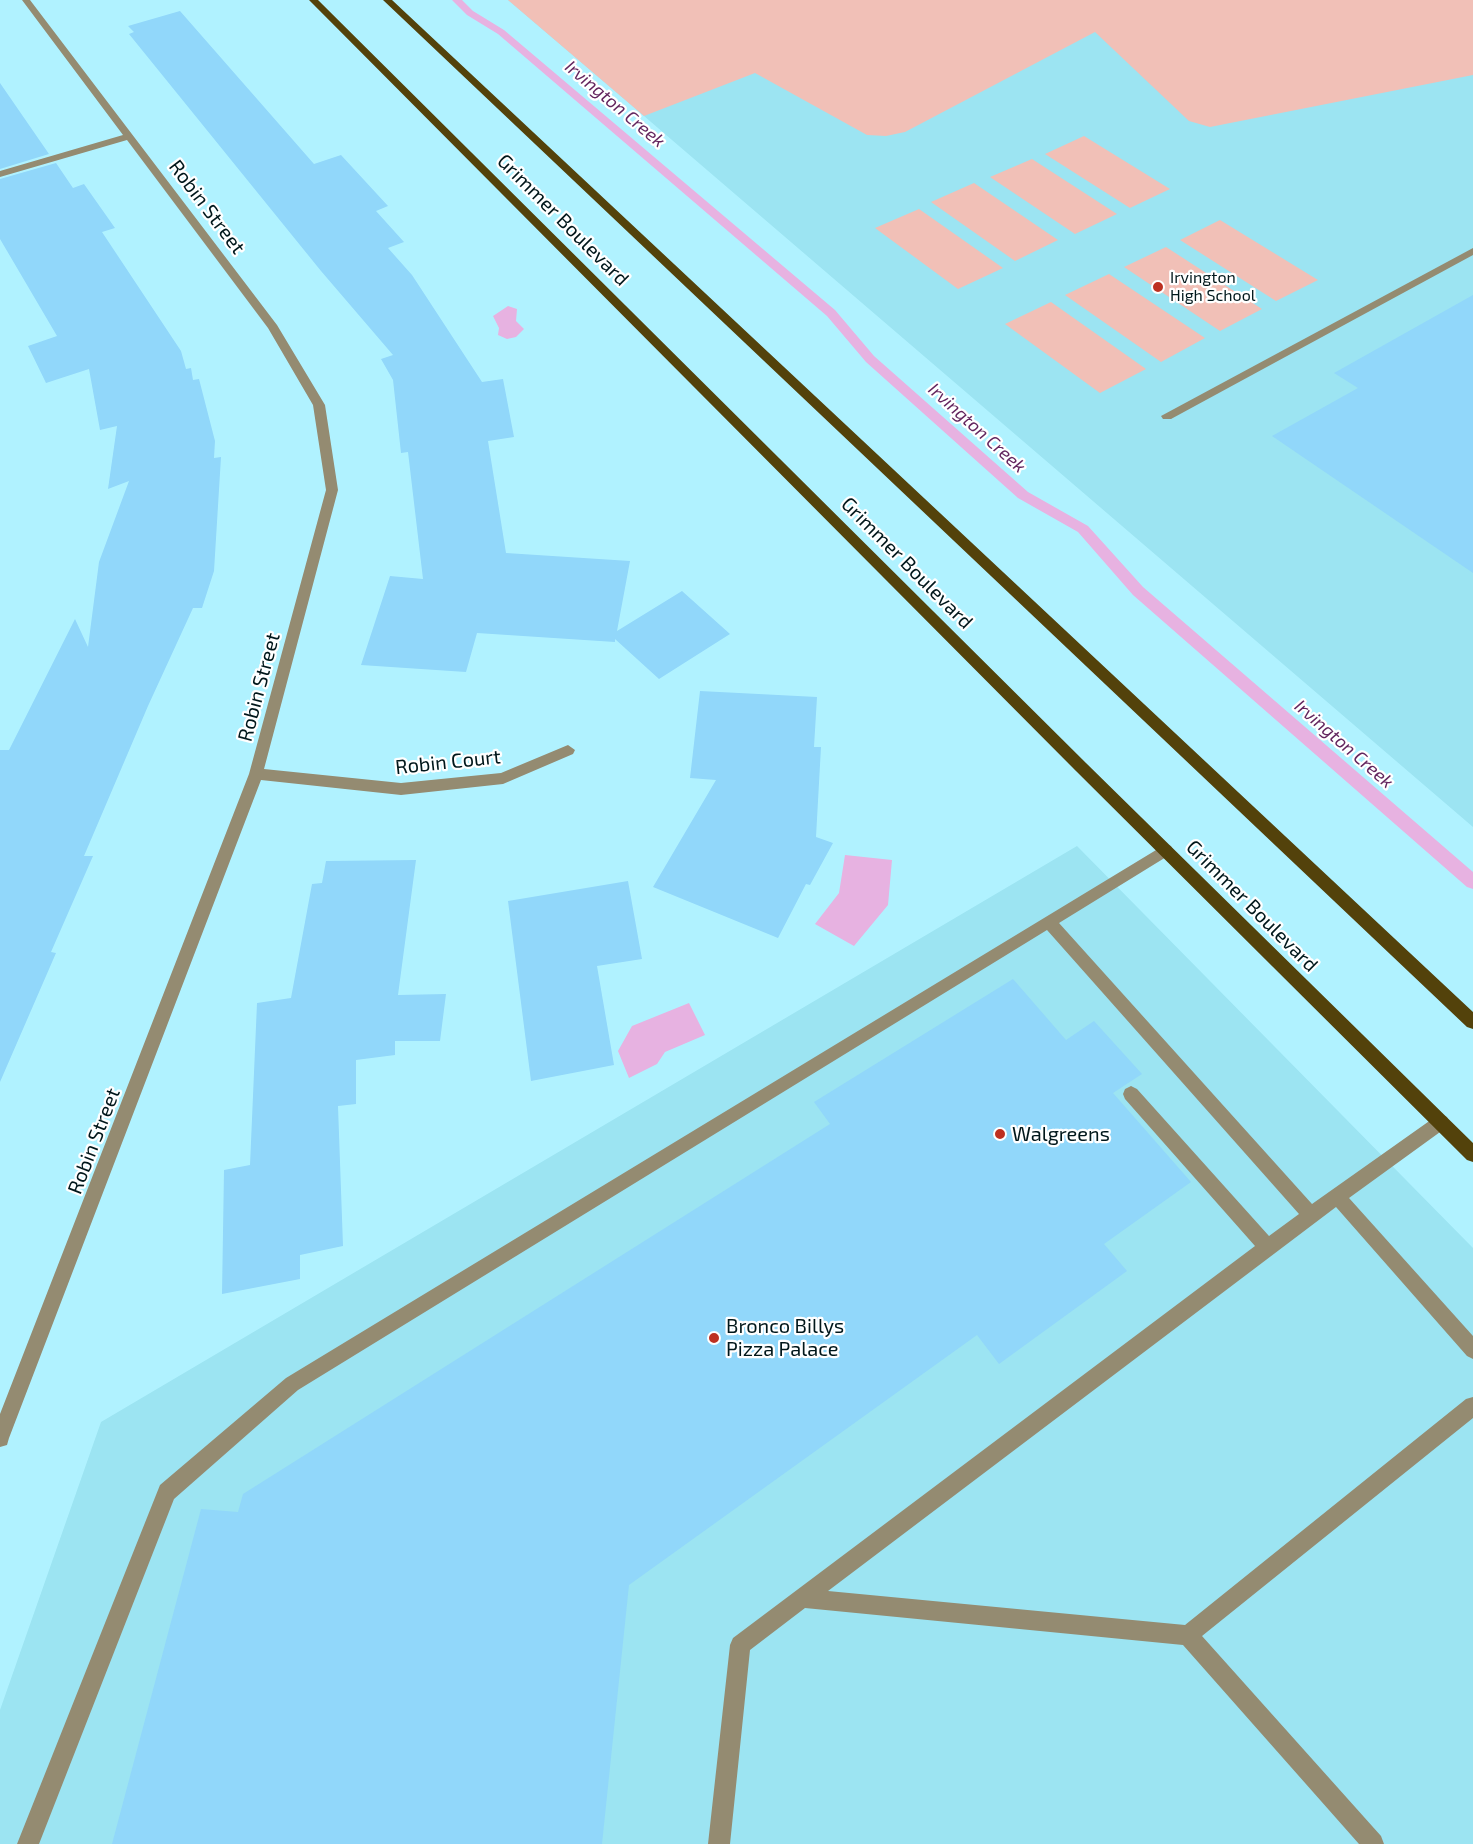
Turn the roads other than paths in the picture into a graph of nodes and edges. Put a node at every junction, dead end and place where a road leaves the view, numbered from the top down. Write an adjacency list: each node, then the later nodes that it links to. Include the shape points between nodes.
1 (26, 0): 4 (street, Robin Street)
2 (313, 0): 10 (main road, Grimmer Boulevard)
3 (387, 0): 12 (main road, Grimmer Boulevard)
4 (129, 136): 5 (street); 9 (street, Robin Street, via 273,327 319,405 332,490)
5 (0, 174)
6 (1473, 251): 7 (street)
7 (1167, 416)
8 (568, 750): 9 (street, Robin Court, via 503,778 401,789)
9 (256, 774): 21 (street, Robin Street)
10 (1166, 850): 11 (street); 14 (main road, Grimmer Boulevard)
11 (1049, 922): 17 (street); 24 (street, via 292,1384 167,1492)
12 (1473, 1022)
13 (1131, 1095): 18 (street)
14 (1441, 1122): 15 (main road, Grimmer Boulevard); 16 (street)
15 (1473, 1154)
16 (1336, 1196): 17 (street); 19 (street)
17 (1311, 1215): 18 (street)
18 (1268, 1248): 22 (street)
19 (1473, 1350)
20 (1473, 1406): 23 (street)
21 (0, 1438)
22 (801, 1598): 23 (street); 25 (street, via 740,1645)
23 (1188, 1635): 26 (street)
24 (28, 1844)
25 (719, 1844)
26 (1373, 1844)

